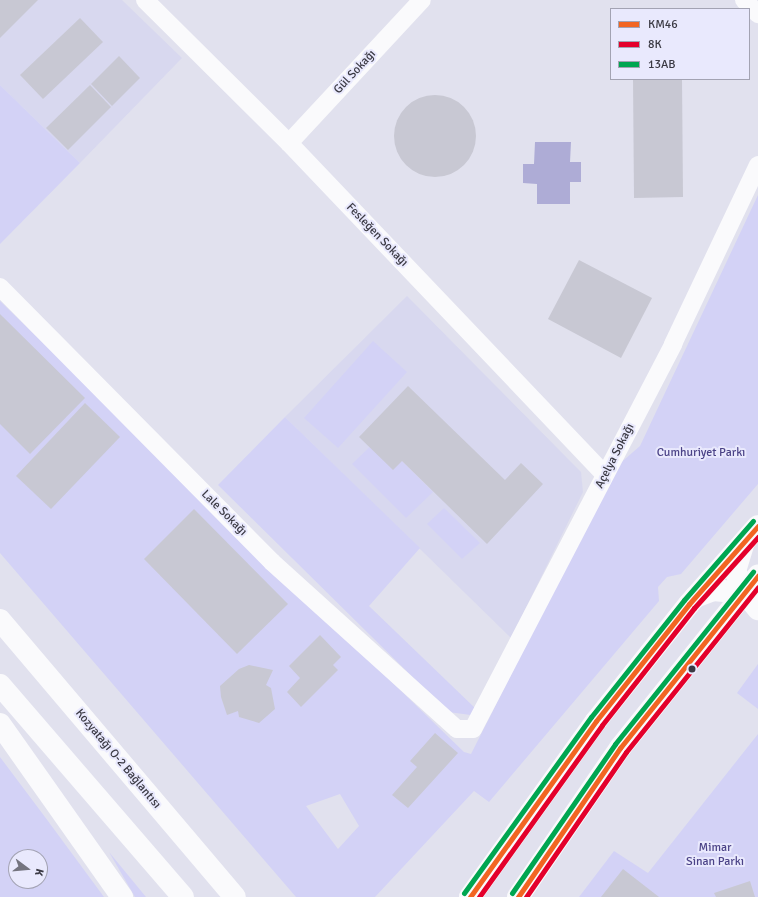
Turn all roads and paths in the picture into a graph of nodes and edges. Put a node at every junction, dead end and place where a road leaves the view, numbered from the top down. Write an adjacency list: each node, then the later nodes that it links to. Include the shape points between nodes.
1 (145, 0): 5 (street, Fesleğen Sokağı)
2 (422, 0): 5 (street, Gül Sokağı)
3 (744, 0): 4 (street)
4 (758, 14)
5 (289, 143): 8 (street, Fesleğen Sokağı)
6 (758, 165): 8 (street, Açelya Sokağı, via 673,344)
7 (0, 287): 19 (street, Lale Sokağı, via 272,562)
8 (605, 475): 19 (street, Açelya Sokağı, via 473,729)
9 (758, 526): 10 (main road)
10 (744, 542): 12 (main road); 13 (main road, via 735,571)
11 (758, 576): 13 (main road)
12 (695, 597): 13 (main road, via 713,590); 25 (main road, via 596,721)
13 (754, 598): 16 (main road)
14 (758, 615): 16 (main road, via 742,616)
15 (0, 620): 20 (main road, Kozyatağı O-2 Bağlantısı)
16 (716, 629): 26 (main road, via 620,748)
17 (0, 685): 22 (main road)
18 (0, 724): 21 (main road)
19 (457, 729)
20 (144, 790): 23 (main road, Kozyatağı O-2 Bağlantısı); 24 (main road)
21 (122, 897)
22 (183, 897)
23 (235, 897)
24 (251, 897)
25 (470, 897)
26 (518, 897)

